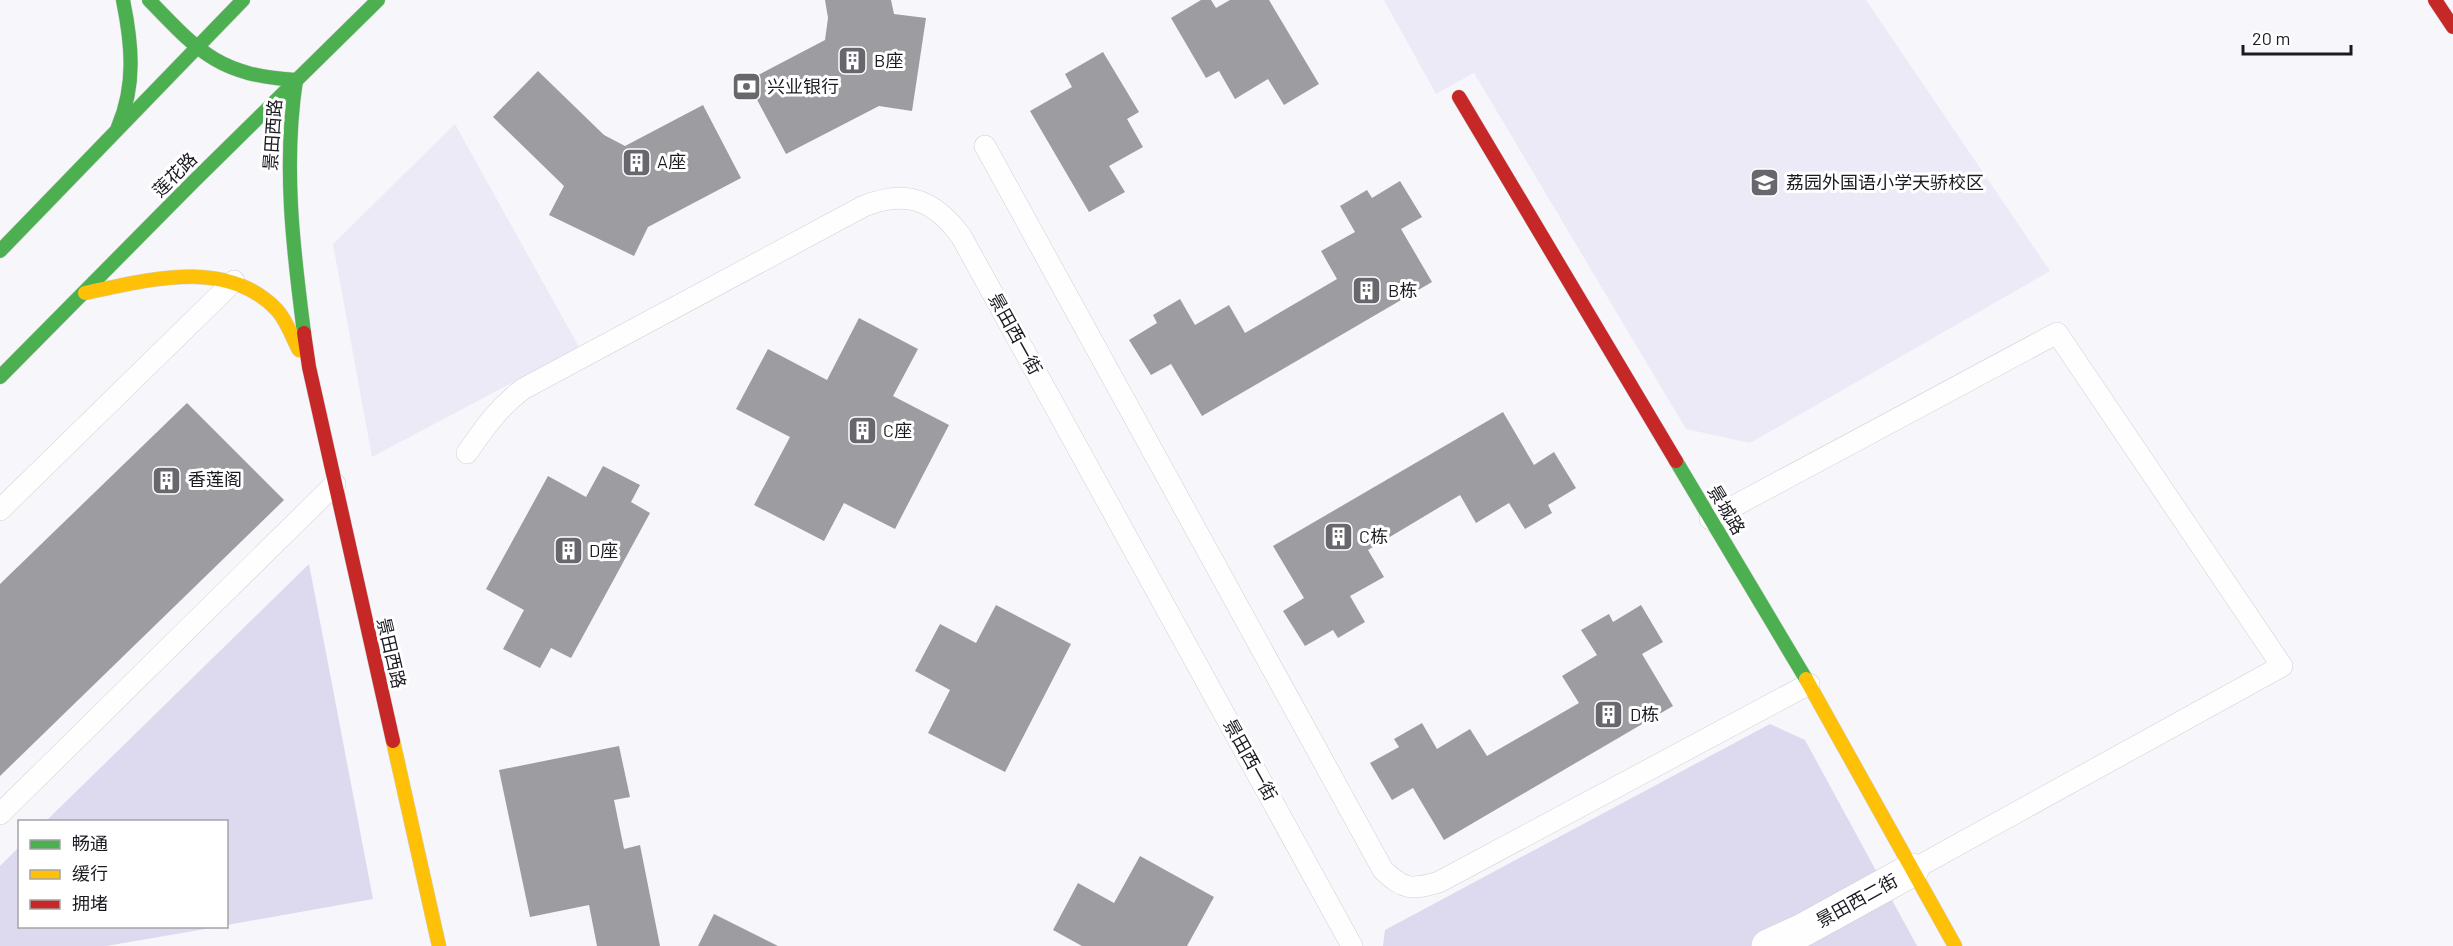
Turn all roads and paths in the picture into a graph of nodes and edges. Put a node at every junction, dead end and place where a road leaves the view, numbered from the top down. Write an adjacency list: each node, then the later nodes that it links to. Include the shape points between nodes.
1 (123, 0): 10 (street, via 132,69 129,99)
2 (149, 0): 7 (street, 景田西路)
3 (243, 0): 7 (street)
4 (378, 0): 8 (street, 莲花路)
5 (2435, 0): 6 (street)
6 (2453, 27)
7 (197, 50): 8 (street, 景田西路, via 246,75); 10 (street)
8 (296, 80): 14 (street, 莲花路); 15 (street, 景田西路, via 289,122 288,174)
9 (1459, 97): 20 (street, 景城路)
10 (116, 131): 12 (street)
11 (985, 146): 21 (lane, via 1383,870 1398,885 1418,888 1439,882)
12 (0, 251)
13 (234, 281): 14 (street, 景田西路, via 173,277); 15 (street, 景田西路, via 251,288 278,311); 19 (lane)
14 (84, 293): 16 (street, 莲花路)
15 (309, 367): 18 (street, 景田西路)
16 (0, 377)
17 (467, 453): 25 (lane, 景田西一街, via 504,403 523,389 864,206 883,198 901,197 934,208 961,236)
18 (334, 484): 22 (lane); 24 (street, 景田西路)
19 (0, 510)
20 (1710, 519): 21 (street, 景城路); 23 (lane, via 2057,333 2282,666)
21 (1809, 684): 23 (street, 景城路)
22 (0, 814)
23 (1912, 870): 26 (street, 景田西二街); 27 (street, 景城路)
24 (439, 946)
25 (1352, 946)
26 (1768, 946)
27 (1955, 946)

